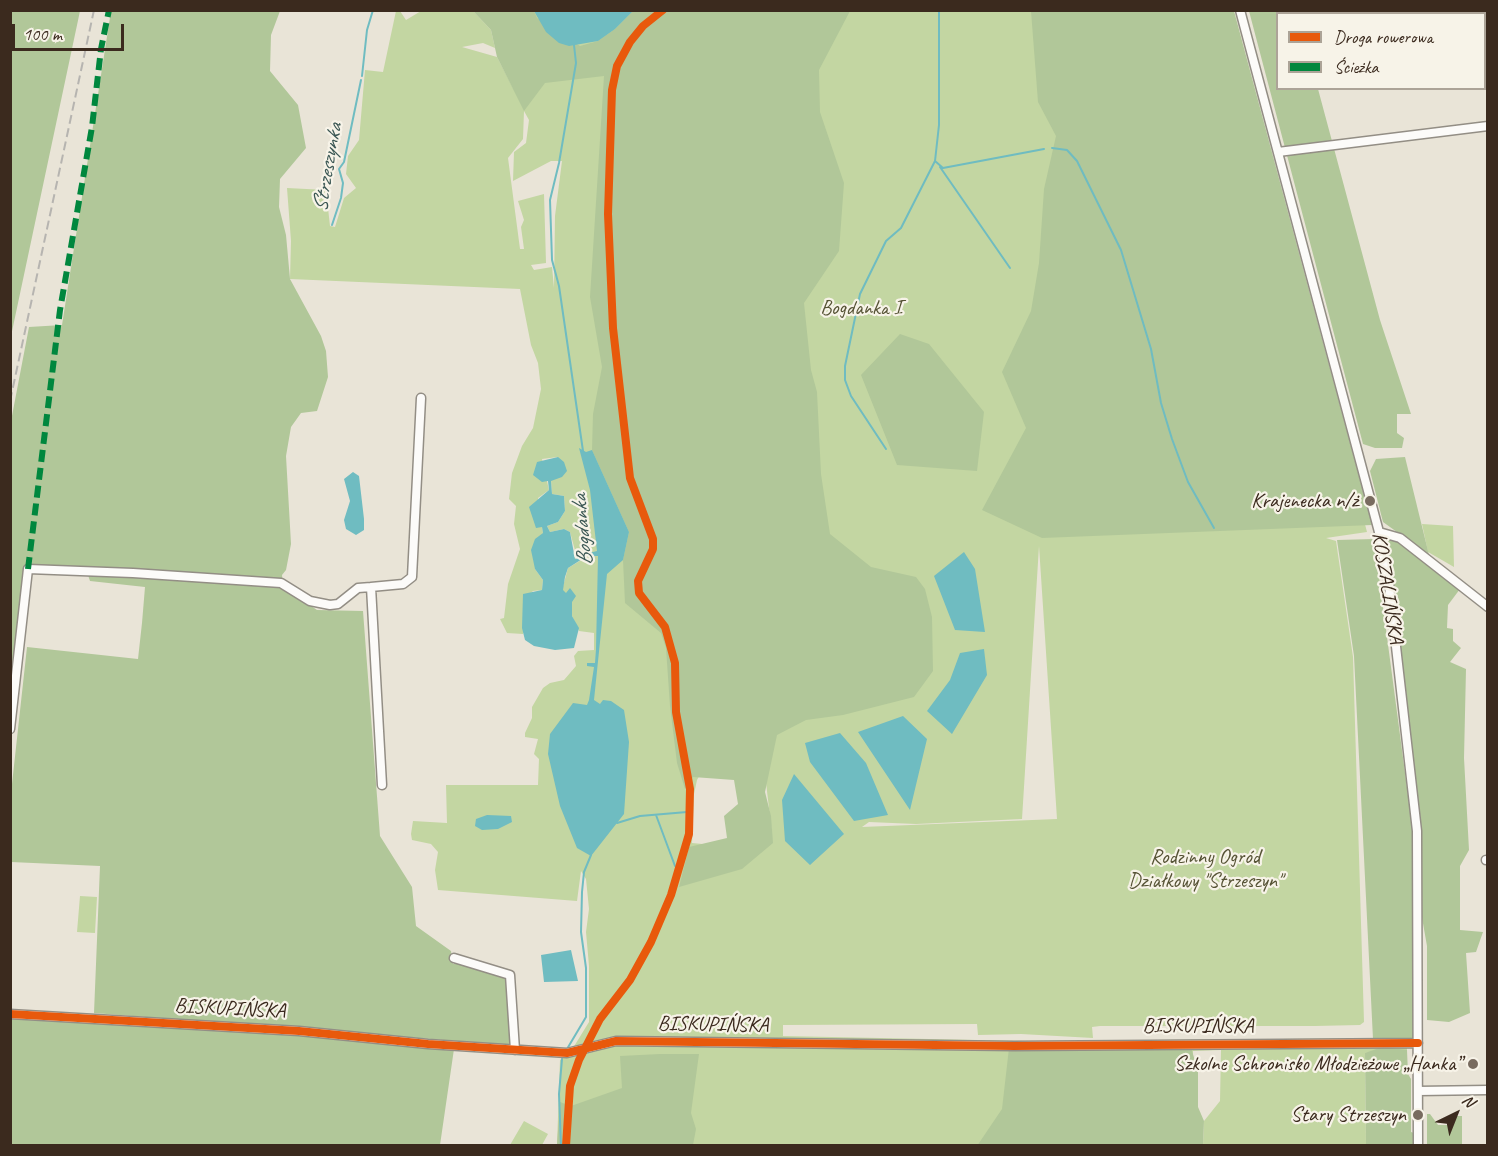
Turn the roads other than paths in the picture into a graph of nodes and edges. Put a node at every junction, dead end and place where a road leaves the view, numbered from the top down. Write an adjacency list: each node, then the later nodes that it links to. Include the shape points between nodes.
1 (1240, 10): 3 (street, KOSZALIŃSKA)
2 (1488, 126): 3 (street)
3 (1278, 152): 5 (street, KOSZALIŃSKA)
4 (421, 398): 6 (street, via 412,577 404,584)
5 (1379, 532): 7 (street, via 1400,538); 12 (street, KOSZALIŃSKA, via 1389,585 1416,815)
6 (371, 587): 8 (street, via 358,588 338,604 330,605 310,601 281,583 28,569); 9 (street)
7 (1486, 603)
8 (10, 729)
9 (382, 785)
10 (454, 958): 13 (street, via 510,975)
11 (10, 1014): 13 (street, BISKUPIŃSKA, via 299,1031)
12 (1418, 1043): 13 (street, BISKUPIŃSKA, via 1014,1046 616,1041 567,1053); 15 (street, KOSZALIŃSKA)
13 (515, 1050)
14 (1488, 1090): 15 (street)
15 (1418, 1091): 16 (street, KOSZALIŃSKA)
16 (1418, 1146)

